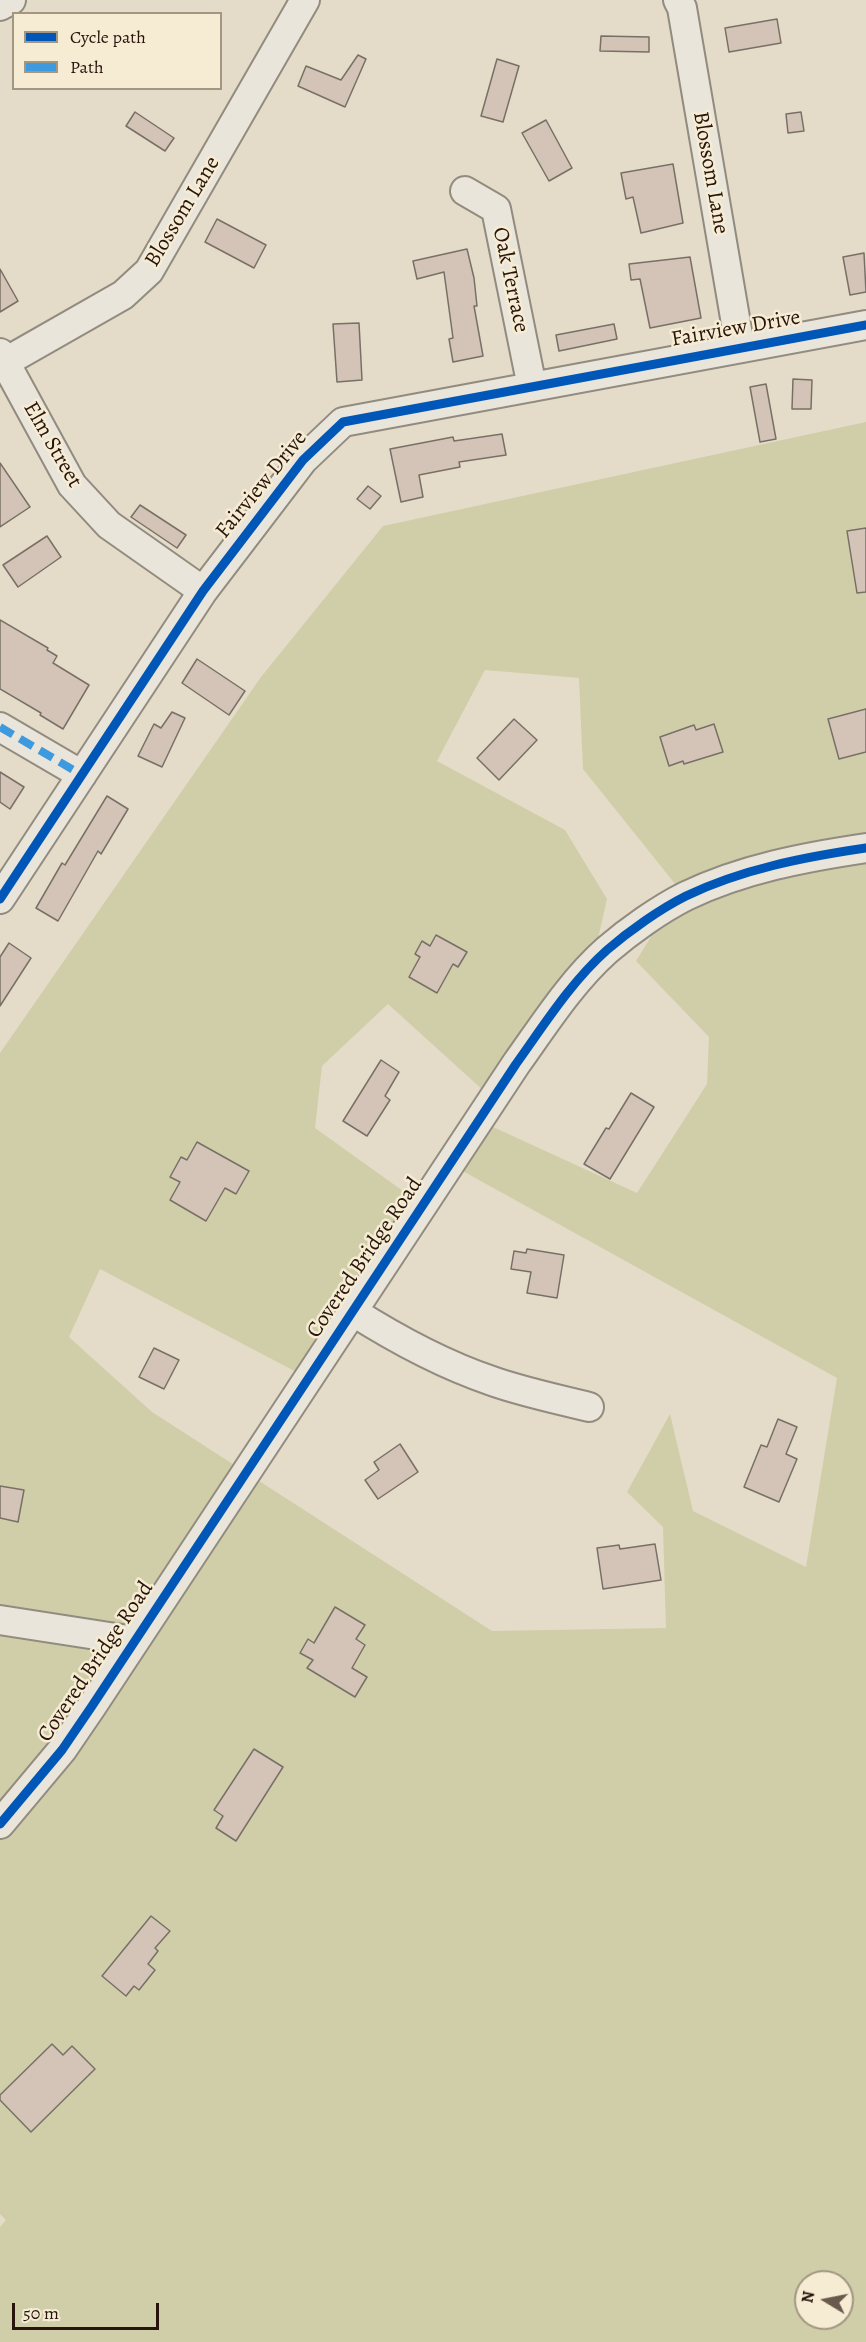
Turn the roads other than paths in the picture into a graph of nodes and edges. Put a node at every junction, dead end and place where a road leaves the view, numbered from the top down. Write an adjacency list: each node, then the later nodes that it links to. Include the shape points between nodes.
1 (11, 0): 4 (street)
2 (305, 0): 8 (street, Blossom Lane, via 149,271 123,295)
3 (678, 0): 7 (street, Blossom Lane)
4 (0, 6)
5 (465, 191): 9 (street, Oak Terrace, via 495,208)
6 (866, 325): 7 (street, Fairview Drive)
7 (740, 348): 9 (street, Fairview Drive)
8 (2, 360): 10 (street, Elm Street, via 72,485 109,525)
9 (532, 387): 10 (street, Fairview Drive, via 343,422 303,460)
10 (203, 591): 12 (street, Fairview Drive)
11 (0, 727): 12 (street)
12 (82, 775): 14 (street, Fairview Drive)
13 (866, 848): 15 (street, Covered Bridge Road, via 804,857 714,885 685,897 606,951 568,992 523,1055)
14 (0, 899)
15 (352, 1311): 16 (street, via 417,1349 471,1374); 18 (street, Covered Bridge Road)
16 (589, 1407)
17 (0, 1620): 18 (street)
18 (135, 1641): 19 (street, Covered Bridge Road, via 62,1750)
19 (0, 1824)

